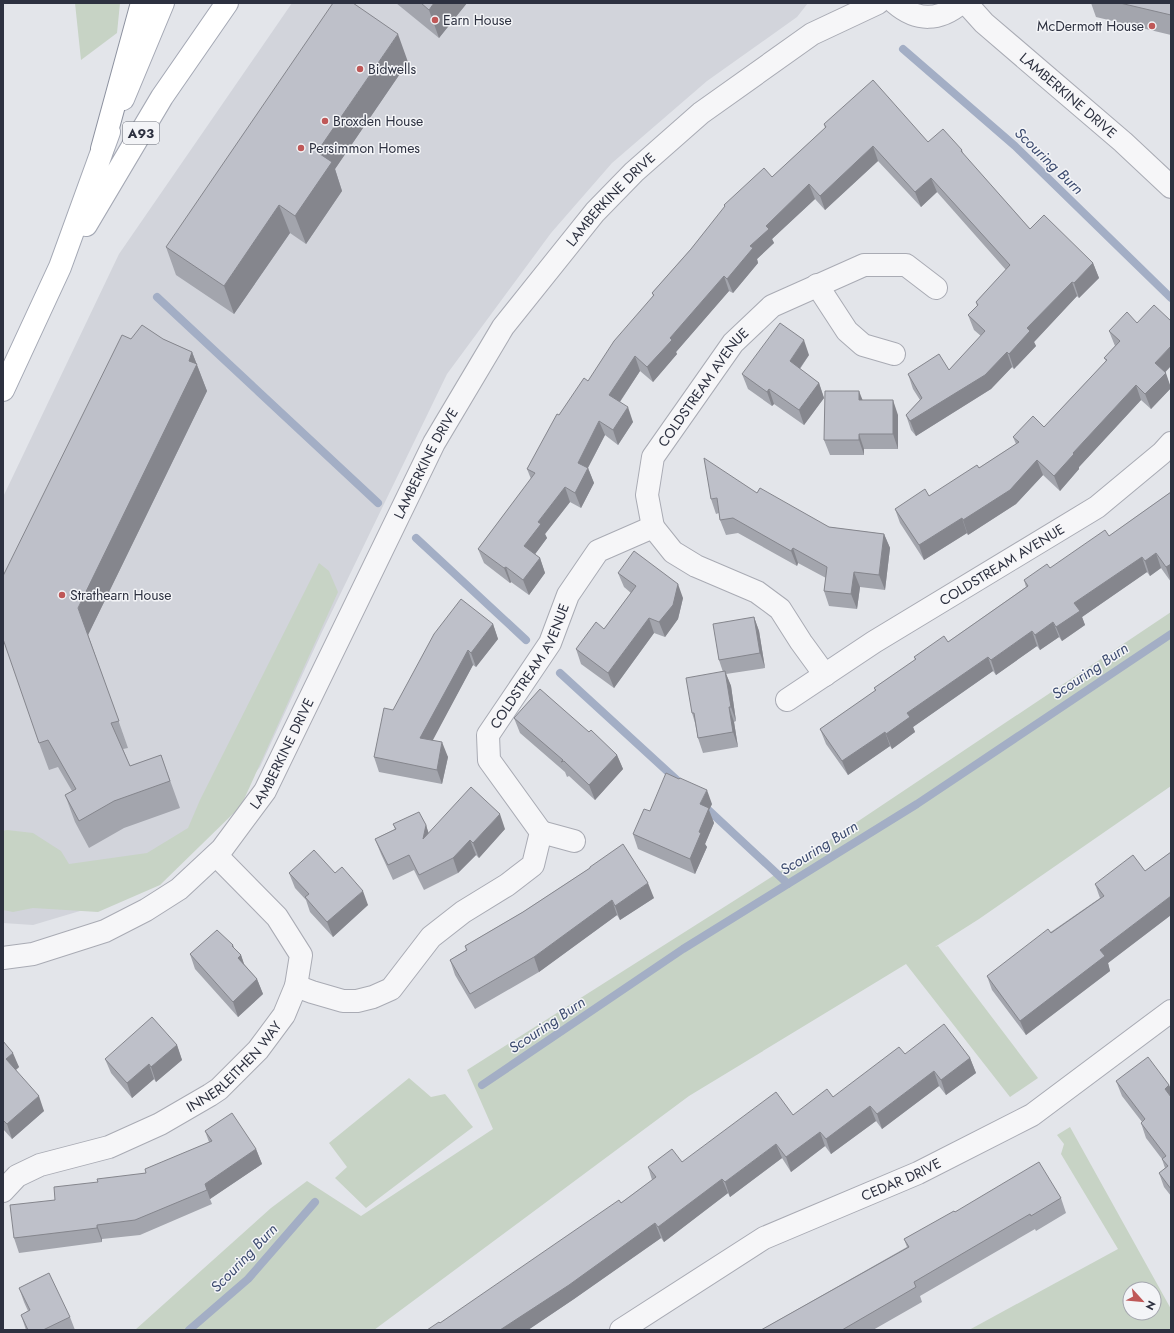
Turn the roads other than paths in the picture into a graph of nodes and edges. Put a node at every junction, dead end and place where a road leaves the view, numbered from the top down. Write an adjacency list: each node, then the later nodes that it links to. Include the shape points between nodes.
1 (142, 3): 8 (main road)
2 (163, 3): 8 (main road, A93)
3 (227, 3): 10 (main road, A93, via 162,97)
4 (878, 3): 21 (street, LAMBERKINE DRIVE, via 812,34 701,113 634,172 595,212 503,327 434,443 265,791)
5 (895, 3): 6 (street, via 914,15 926,18 942,16)
6 (961, 3)
7 (966, 3): 9 (street, LAMBERKINE DRIVE, via 984,23 1123,142)
8 (102, 149): 10 (main road, A93)
9 (1171, 187)
10 (60, 267): 14 (main road, A93)
11 (817, 285): 12 (street, COLDSTREAM AVENUE, via 864,265 906,265); 13 (street, via 847,331 863,345); 16 (street, COLDSTREAM AVENUE, via 772,306 733,343 653,457 647,495)
12 (936, 288)
13 (894, 354)
14 (3, 390)
15 (1171, 443): 17 (street, COLDSTREAM AVENUE, via 1097,507 874,642)
16 (653, 527): 17 (street, COLDSTREAM AVENUE, via 673,552 696,566 757,592 780,609); 19 (street, COLDSTREAM AVENUE, via 598,550 568,596 550,643 488,735 489,760)
17 (825, 675): 18 (street, COLDSTREAM AVENUE)
18 (787, 700)
19 (541, 832): 20 (street); 25 (street, via 533,864 431,937 391,989 373,997 344,1001)
20 (574, 841)
21 (216, 854): 23 (street, LAMBERKINE DRIVE, via 179,889 146,910 105,931); 25 (street, INNERLEITHEN WAY, via 277,917 301,955)
22 (3, 952): 23 (street, LAMBERKINE DRIVE)
23 (33, 954): 24 (street, LAMBERKINE DRIVE)
24 (3, 958)
25 (296, 986): 27 (street, INNERLEITHEN WAY, via 284,1015 258,1050 210,1096 160,1124 109,1147 40,1165 18,1176)
26 (1171, 1011): 28 (street, CEDAR DRIVE, via 1032,1115 918,1173 764,1238)
27 (3, 1191)
28 (621, 1330)

